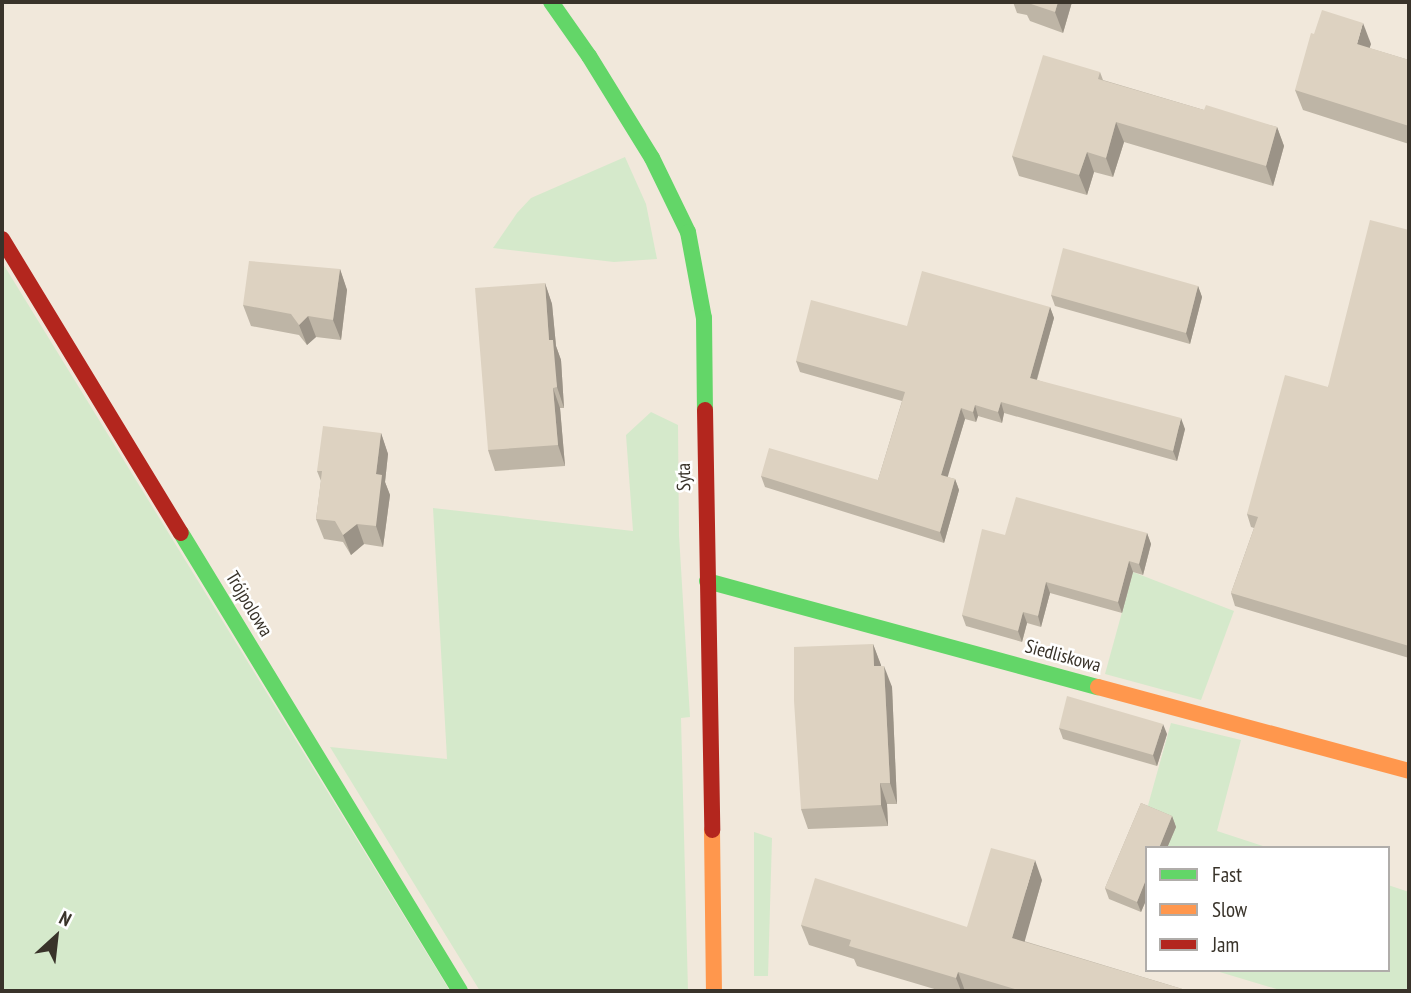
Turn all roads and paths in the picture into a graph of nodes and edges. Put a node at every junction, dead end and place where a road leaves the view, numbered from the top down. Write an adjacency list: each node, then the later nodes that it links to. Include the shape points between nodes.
1 (551, 2): 3 (street, Syta, via 652,158 688,232 704,318)
2 (2, 239): 5 (street, Trójpolowa)
3 (707, 582): 4 (street, Siedliskowa); 6 (street, Syta)
4 (1409, 771)
5 (460, 991)
6 (714, 991)

